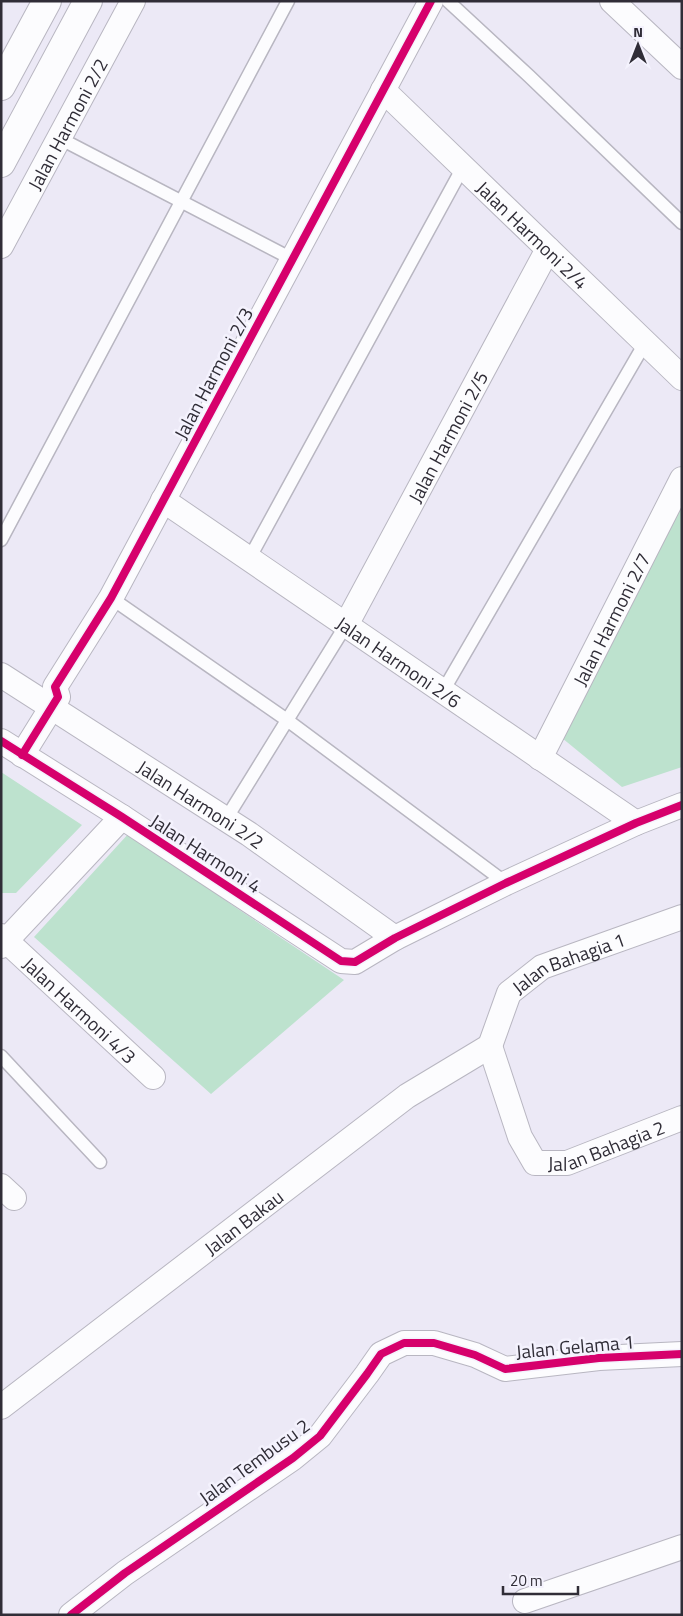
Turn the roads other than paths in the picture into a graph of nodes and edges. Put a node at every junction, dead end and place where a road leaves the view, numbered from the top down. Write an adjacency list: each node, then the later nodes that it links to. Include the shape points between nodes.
1 (47, 1): 9 (main road)
2 (88, 1): 12 (main road)
3 (133, 1): 11 (street, Jalan Harmoni 2/2)
4 (288, 1): 14 (lane)
5 (431, 1): 10 (street, Jalan Harmoni 2/3)
6 (448, 1): 15 (lane)
7 (612, 1): 8 (street)
8 (682, 67)
9 (1, 86)
10 (383, 90): 13 (street, Jalan Harmoni 2/4); 18 (street, Jalan Harmoni 2/3)
11 (59, 138): 14 (lane); 16 (street, Jalan Harmoni 2/2)
12 (1, 163)
13 (463, 167): 17 (street, Jalan Harmoni 2/4); 24 (lane)
14 (181, 201): 18 (lane); 23 (lane)
15 (682, 223)
16 (1, 246)
17 (548, 249): 19 (street, Jalan Harmoni 2/4); 26 (street, Jalan Harmoni 2/5)
18 (292, 259): 22 (street, Jalan Harmoni 2/3)
19 (644, 343): 20 (street, Jalan Harmoni 2/4); 28 (lane)
20 (682, 378)
21 (682, 479): 32 (street, Jalan Harmoni 2/7)
22 (163, 500): 24 (street, Jalan Harmoni 2/6); 25 (street, Jalan Harmoni 2/3)
23 (1, 540)
24 (249, 559): 26 (street, Jalan Harmoni 2/6)
25 (111, 598): 29 (street, Jalan Harmoni 2/3); 30 (lane)
26 (346, 625): 28 (street, Jalan Harmoni 2/6); 30 (lane)
27 (1, 675): 29 (street, Jalan Harmoni 2/2)
28 (443, 691): 32 (street, Jalan Harmoni 2/6)
29 (49, 698): 31 (street, Jalan Harmoni 2/3); 35 (street, Jalan Harmoni 2/2)
30 (287, 720): 35 (lane); 37 (lane)
31 (11, 747): 34 (street, Jalan Harmoni 4)
32 (540, 758): 36 (street, Jalan Harmoni 2/6)
33 (682, 805): 36 (street, Jalan Harmoni 4)
34 (122, 817): 39 (street, Jalan Harmoni 4, via 341,961 354,962); 40 (street)
35 (226, 819): 39 (street, Jalan Harmoni 2/2)
36 (636, 823): 37 (street, Jalan Harmoni 4)
37 (506, 883): 39 (street, Jalan Harmoni 4)
38 (682, 917): 41 (street, Jalan Bahagia 1, via 542,967 509,993)
39 (395, 938)
40 (3, 940): 43 (street, Jalan Harmoni 4/3)
41 (490, 1046): 44 (street, Jalan Bahagia 2, via 520,1137 535,1163 567,1163); 48 (street, Jalan Bakau, via 407,1096)
42 (1, 1056): 45 (lane)
43 (153, 1077)
44 (682, 1118)
45 (100, 1162)
46 (682, 1354): 47 (street, Jalan Gelama 1, via 599,1358 505,1369)
47 (474, 1355): 51 (street, Jalan Tembusu 2, via 434,1343 404,1343 381,1354 320,1436 125,1573)
48 (1, 1407)
49 (682, 1547): 50 (street)
50 (524, 1601)
51 (71, 1615)

